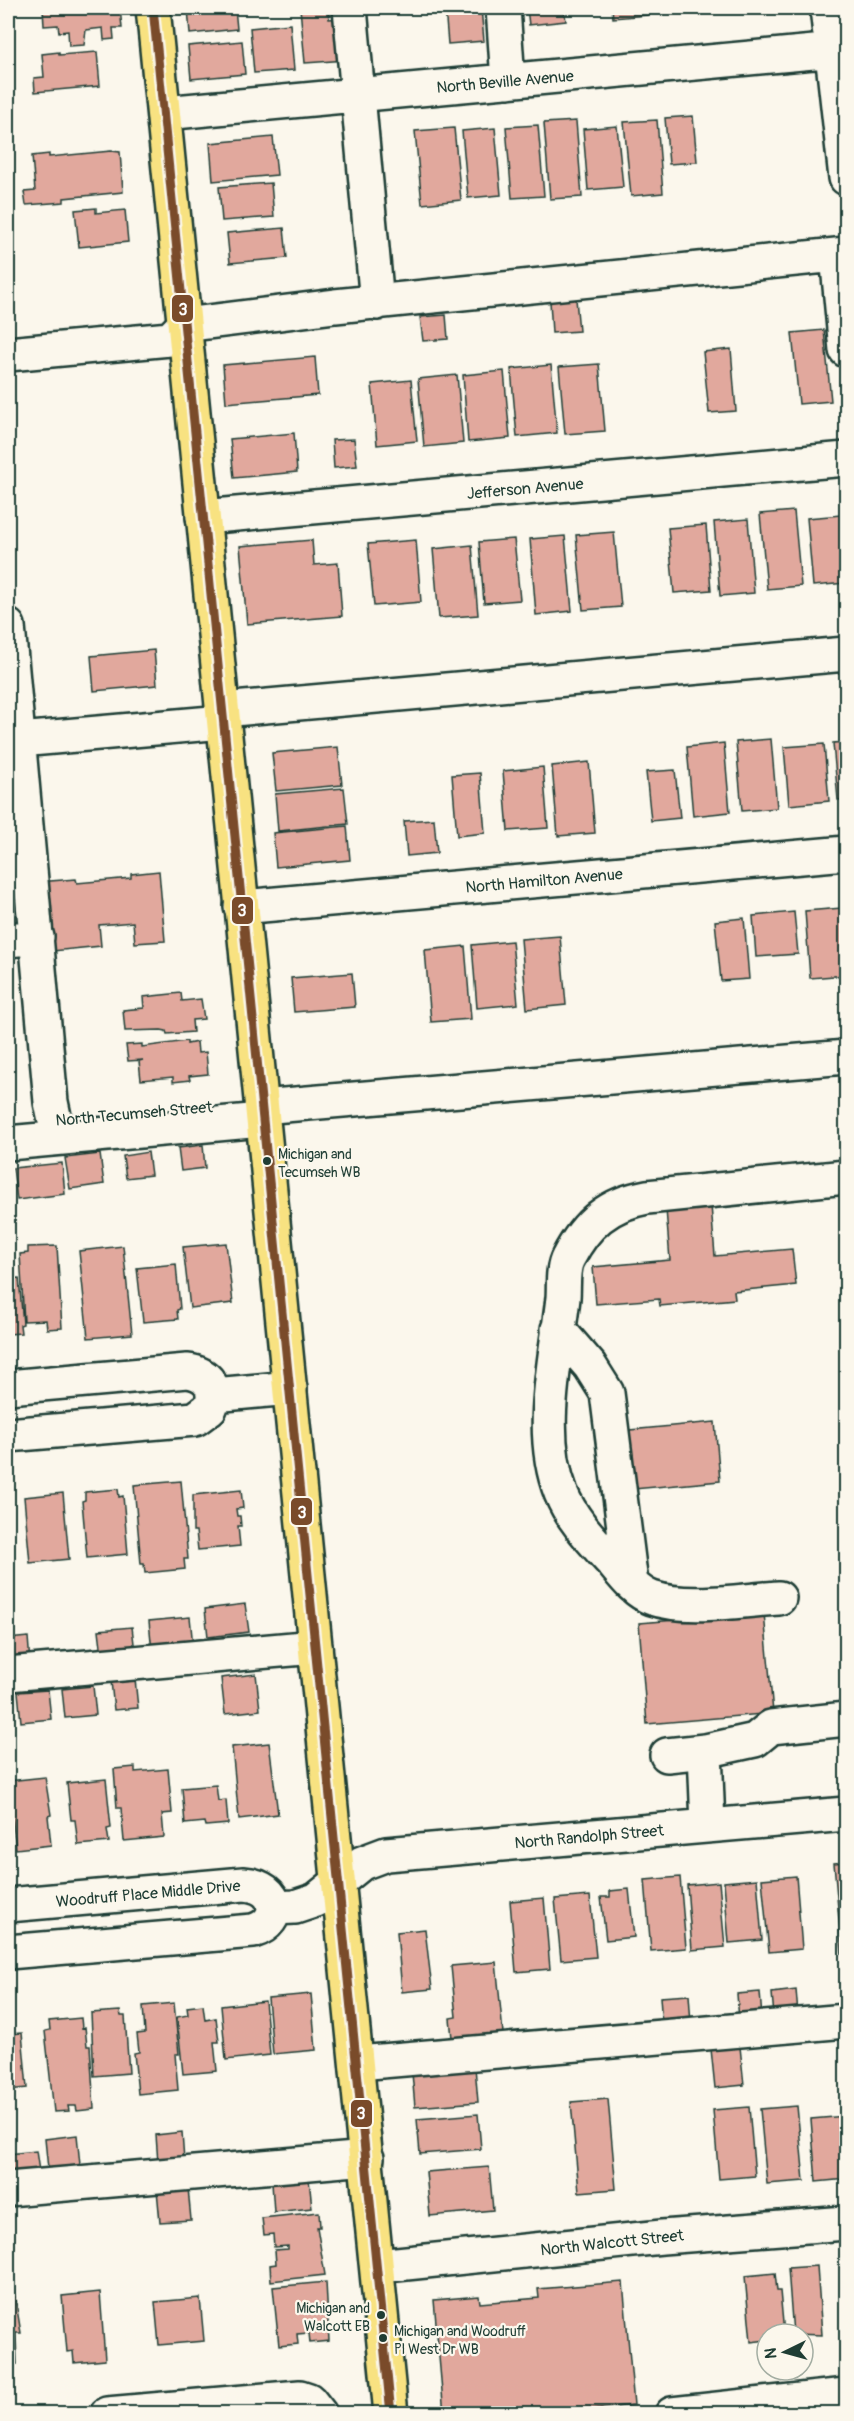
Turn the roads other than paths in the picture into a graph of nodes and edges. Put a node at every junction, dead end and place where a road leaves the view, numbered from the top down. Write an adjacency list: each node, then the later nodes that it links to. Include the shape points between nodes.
1 (153, 8): 8 (main road)
2 (350, 8): 7 (street)
3 (503, 8): 6 (street)
4 (827, 8): 5 (street)
5 (839, 50): 6 (street, North Beville Avenue); 9 (street)
6 (508, 81): 7 (street, North Beville Avenue)
7 (359, 94): 8 (street, North Beville Avenue); 11 (street)
8 (164, 113): 12 (main road)
9 (846, 178)
10 (842, 254): 11 (street); 13 (street)
11 (377, 303): 12 (street)
12 (184, 325): 14 (street, via 170,339); 16 (main road)
13 (846, 350)
14 (8, 354)
15 (846, 459): 16 (street, Jefferson Avenue)
16 (203, 517): 19 (main road)
17 (8, 626): 20 (street)
18 (846, 654): 19 (street)
19 (222, 716): 20 (street); 22 (main road)
20 (13, 741): 23 (street)
21 (846, 852): 22 (street, North Hamilton Avenue)
22 (241, 907): 25 (main road)
23 (22, 938): 26 (street)
24 (846, 1057): 25 (street)
25 (261, 1110): 26 (street, North Tecumseh Street); 28 (street); 32 (main road)
26 (55, 1121): 27 (street, North Tecumseh Street)
27 (8, 1125)
28 (8, 1143)
29 (846, 1177): 30 (street, via 622,1201 594,1222 566,1261)
30 (558, 1329): 35 (street, via 607,1393); 35 (street, via 550,1410 552,1453 560,1492 576,1523)
31 (8, 1387): 33 (street, via 187,1371 203,1375)
32 (290, 1388): 33 (street); 37 (main road)
33 (214, 1395): 34 (street, via 210,1408 195,1419)
34 (8, 1436)
35 (631, 1583): 36 (street, via 652,1598 686,1602)
36 (779, 1598)
37 (315, 1647): 38 (street); 44 (main road)
38 (8, 1674)
39 (846, 1719): 40 (street, via 771,1727 755,1740)
40 (705, 1751): 41 (street); 43 (street)
41 (667, 1755)
42 (846, 1814): 43 (street, North Randolph Street)
43 (708, 1825): 44 (street, North Randolph Street, via 386,1854 362,1863)
44 (340, 1882): 46 (street, via 309,1903); 49 (main road)
45 (8, 1905): 46 (street, Woodruff Place Middle Drive, via 244,1884 266,1890)
46 (274, 1908): 47 (street, via 268,1923 253,1931)
47 (8, 1952)
48 (846, 2021): 49 (street)
49 (358, 2063): 50 (main road)
50 (367, 2158): 51 (street); 53 (main road)
51 (8, 2189)
52 (846, 2223): 53 (street, North Walcott Street)
53 (377, 2266): 57 (main road)
54 (846, 2395): 58 (street)
55 (107, 2414): 56 (street, via 300,2397 309,2400)
56 (320, 2414)
57 (392, 2414)
58 (672, 2414)

